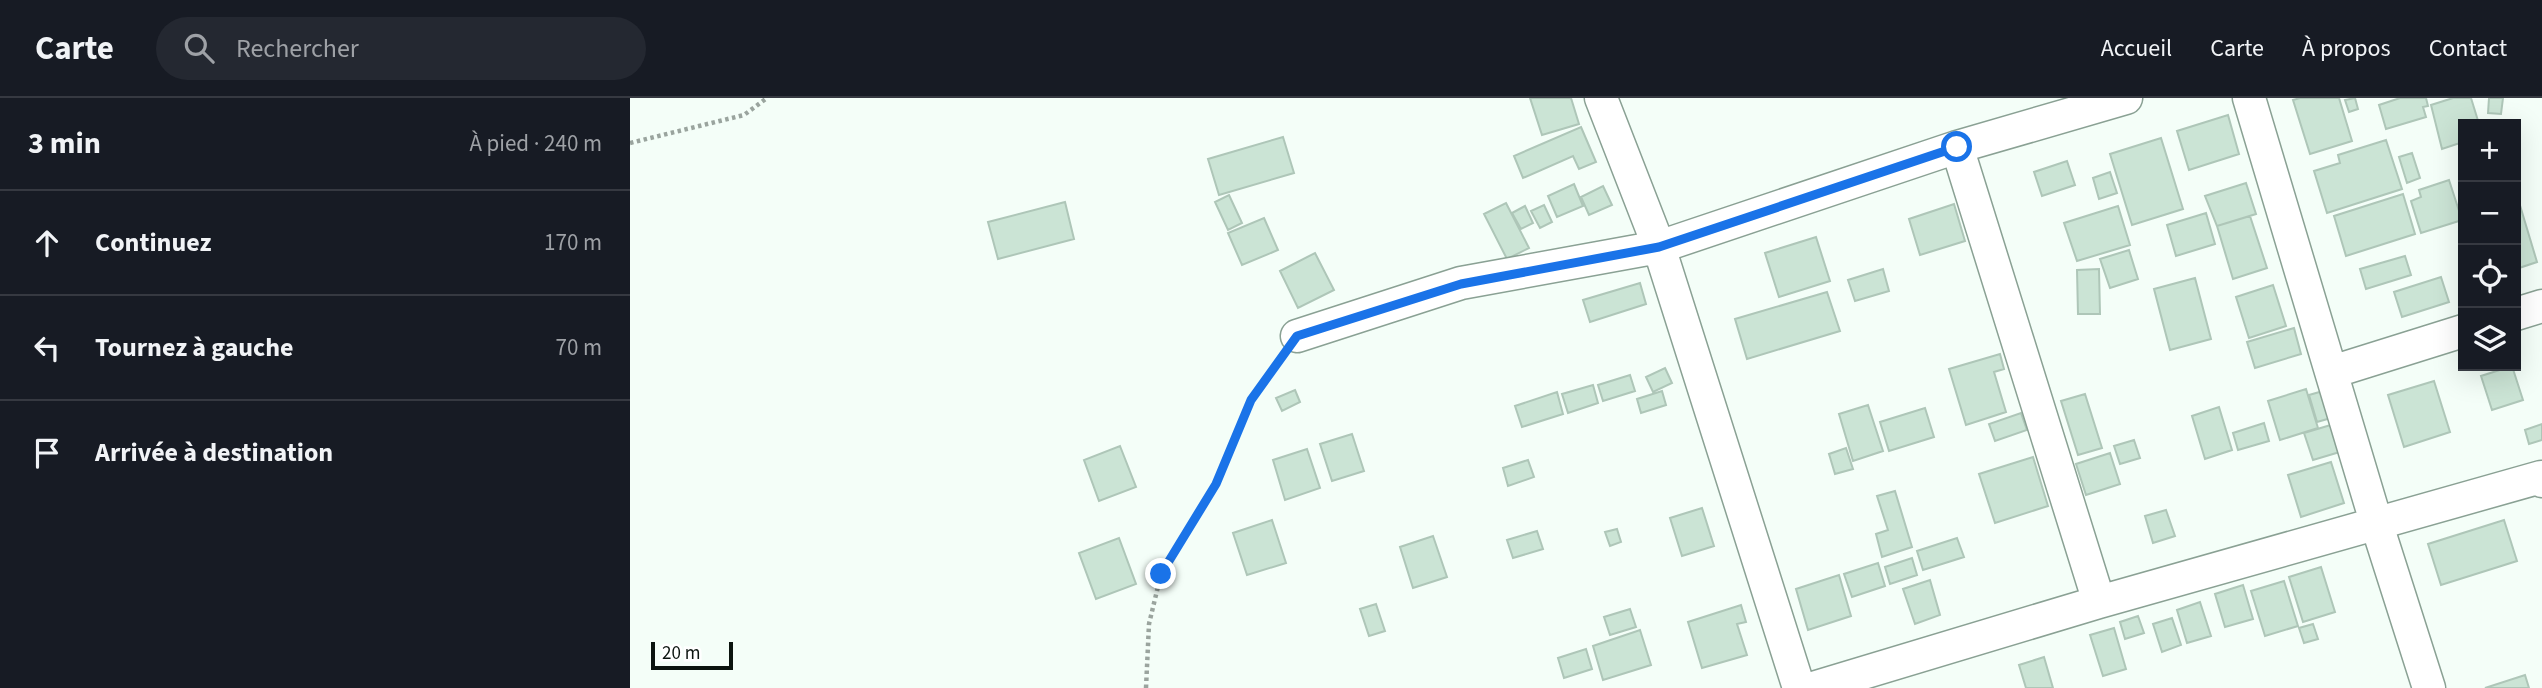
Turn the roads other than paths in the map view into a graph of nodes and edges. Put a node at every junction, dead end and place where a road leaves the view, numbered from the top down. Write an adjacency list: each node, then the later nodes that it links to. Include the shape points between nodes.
1 (1601, 98): 5 (street)
2 (2126, 98): 4 (street)
3 (2249, 98): 10 (street)
4 (1957, 147): 5 (street); 13 (street)
5 (1659, 247): 9 (street, via 1461,284); 14 (street)
6 (2542, 306): 7 (street)
7 (2521, 312)
8 (2458, 333): 10 (street)
9 (1297, 336)
10 (2332, 372): 12 (street)
11 (2542, 481): 12 (street, via 2541,477)
12 (2376, 522): 13 (street); 16 (street)
13 (2099, 602): 15 (street)
14 (1799, 688)
15 (1813, 688)
16 (2429, 688)

